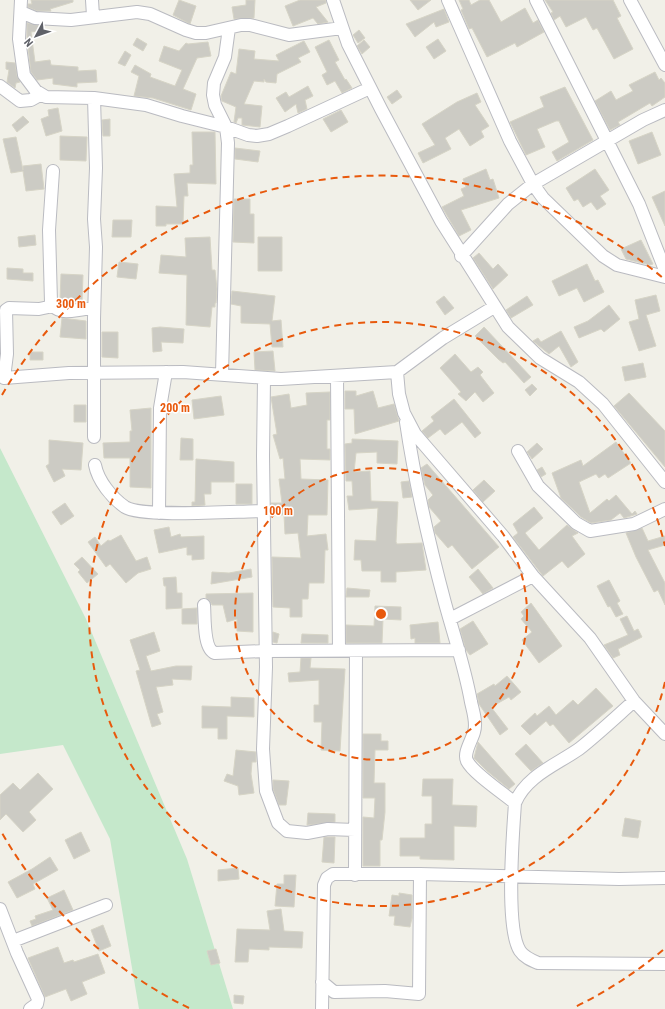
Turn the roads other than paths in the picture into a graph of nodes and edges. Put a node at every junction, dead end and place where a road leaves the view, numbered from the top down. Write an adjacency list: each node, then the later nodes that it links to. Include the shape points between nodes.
1 (92, 0): 7 (street)
2 (333, 0): 9 (street)
3 (448, 0): 19 (street, via 510,141)
4 (536, 0): 17 (street)
5 (630, 0): 10 (street)
6 (21, 6): 7 (street, via 35,18 48,20 71,20); 13 (street, via 19,39 24,75)
7 (93, 16): 8 (street, via 137,12 150,14 196,33)
8 (229, 28): 9 (street, via 250,25 289,35); 16 (street, via 225,57 214,83 215,105)
9 (342, 28): 12 (street)
10 (665, 65)
11 (0, 86): 13 (street, via 20,101 31,100)
12 (370, 88): 16 (street, via 269,134 248,135); 20 (street)
13 (40, 95): 14 (street)
14 (94, 98): 16 (street, via 146,105); 25 (street)
15 (665, 110): 17 (street)
16 (226, 127): 29 (street, via 228,143)
17 (606, 141): 19 (street); 21 (street, via 639,204)
18 (53, 171): 23 (street, via 49,261)
19 (533, 184): 20 (street, via 508,204); 22 (street, via 543,198 603,256 617,265)
20 (461, 256): 24 (street)
21 (665, 270)
22 (665, 277)
23 (52, 306): 25 (street, via 61,311); 31 (street, via 6,310 7,354)
24 (494, 307): 27 (street, via 443,338); 37 (street, via 530,351 579,382 603,404)
25 (94, 309): 28 (street)
26 (166, 372): 28 (street); 29 (street); 40 (street, via 160,408)
27 (397, 372): 30 (street); 33 (street)
28 (93, 373): 31 (street); 34 (street)
29 (222, 374): 32 (street)
30 (337, 376): 32 (street); 46 (street)
31 (2, 379)
32 (264, 379): 39 (street)
33 (404, 413): 41 (street, via 415,434 504,536); 43 (street, via 414,472)
34 (94, 437)
35 (518, 451): 38 (street, via 541,490 576,523 590,532 634,524)
36 (95, 465): 40 (street, via 100,479 126,507)
37 (665, 482)
38 (665, 509)
39 (264, 511): 40 (street); 45 (street)
40 (159, 513)
41 (533, 576): 43 (street); 48 (street, via 590,638)
42 (204, 605): 45 (street, via 208,646 212,652)
43 (450, 619): 44 (street)
44 (459, 650): 47 (street); 50 (street, via 475,721 475,731 466,756 467,760)
45 (265, 651): 46 (street); 51 (street, via 264,778 266,791 278,822 287,831 294,832 307,833 335,828)
46 (339, 651): 47 (street)
47 (356, 651): 51 (street)
48 (634, 701): 49 (street); 50 (street, via 579,748 538,774 520,792)
49 (665, 734)
50 (515, 803): 54 (street)
51 (354, 830): 52 (street)
52 (355, 874): 53 (street); 60 (street, via 333,874 327,878 324,885)
53 (420, 874): 54 (street); 60 (street, via 419,994 385,991 334,992)
54 (512, 875): 55 (street); 59 (street, via 516,942 526,957 538,963)
55 (665, 878)
56 (106, 905): 58 (street)
57 (0, 908): 58 (street)
58 (13, 941): 61 (street, via 38,999 37,1004)
59 (665, 964)
60 (322, 982): 62 (street)
61 (30, 1009)
62 (322, 1009)

